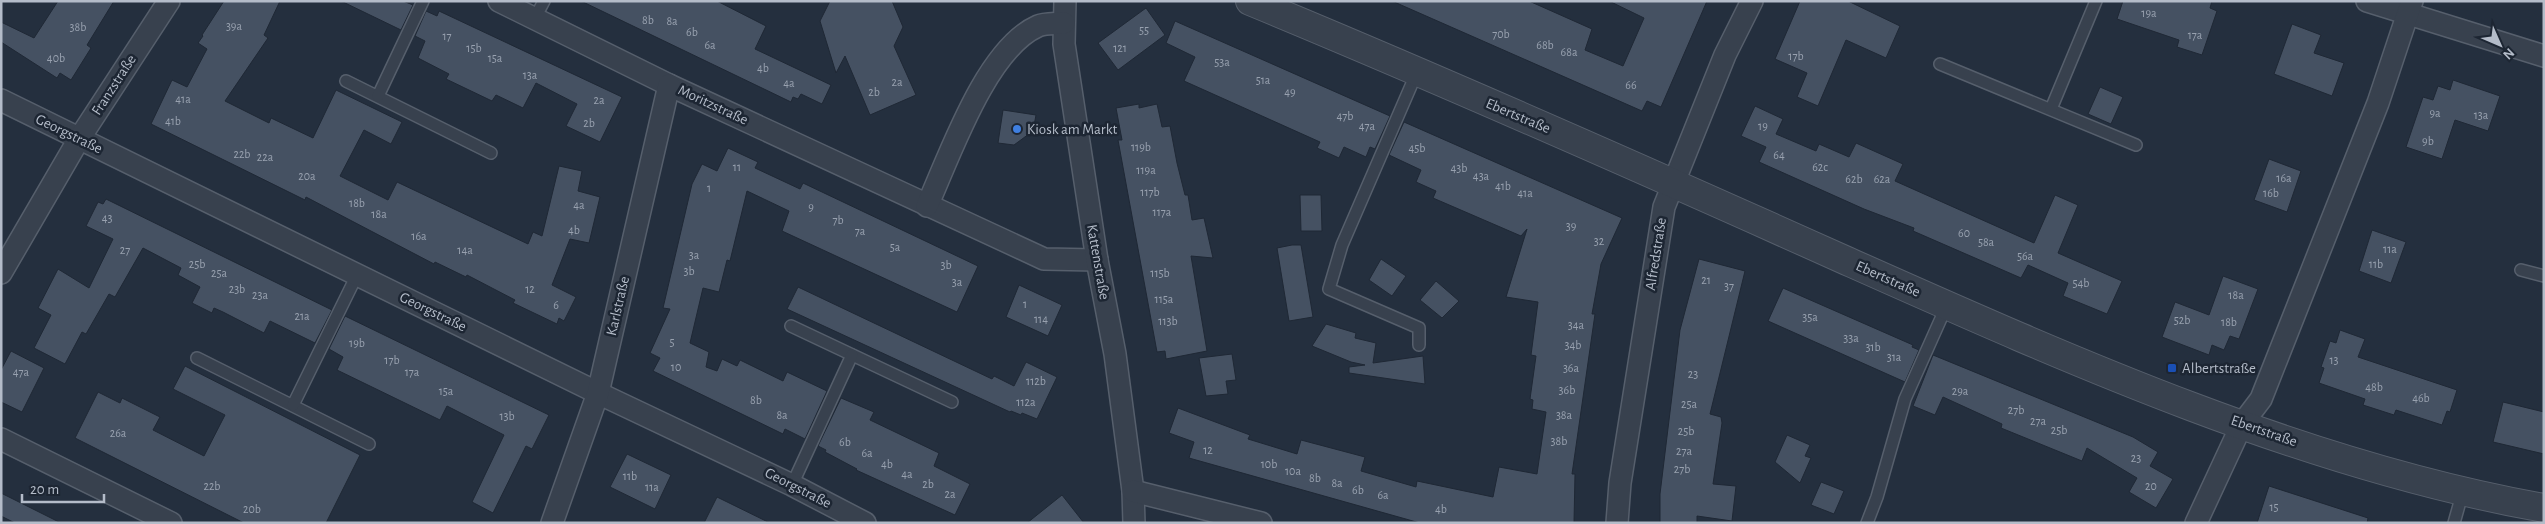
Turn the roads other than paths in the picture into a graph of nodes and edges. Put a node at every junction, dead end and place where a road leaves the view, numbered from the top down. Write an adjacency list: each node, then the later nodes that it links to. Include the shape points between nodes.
1 (169, 1): 20 (street, Franzstraße)
2 (423, 1): 17 (lane)
3 (499, 1): 10 (street, Moritzstraße)
4 (1065, 1): 11 (street, Kattenstraße)
5 (1250, 1): 14 (street, Ebertstraße)
6 (1752, 1): 23 (street, Alfredstraße, via 1725,55)
7 (2096, 1): 19 (lane)
8 (2367, 1): 9 (street)
9 (2410, 8): 12 (street); 38 (street, via 2378,103 2310,278 2261,399)
10 (540, 10): 16 (street, Moritzstraße)
11 (1064, 23): 24 (street, via 1038,25 1012,44 984,81); 25 (street, Kattenstraße, via 1064,44)
12 (2544, 56)
13 (1940, 64): 19 (lane)
14 (1417, 72): 23 (street, Ebertstraße); 32 (lane, via 1342,245 1329,289 1419,328)
15 (346, 81): 17 (lane)
16 (669, 85): 24 (street, Moritzstraße); 35 (street, Karlstraße)
17 (378, 96): 22 (lane)
18 (1, 100): 20 (street, Georgstraße)
19 (2051, 109): 21 (lane)
20 (79, 139): 27 (street, Franzstraße); 28 (street, Georgstraße)
21 (2136, 145)
22 (492, 152)
23 (1673, 183): 30 (street, Ebertstraße); 50 (street, Alfredstraße, via 1664,207 1620,483)
24 (927, 206): 25 (street, Moritzstraße, via 1044,259)
25 (1097, 260): 43 (street, Kattenstraße, via 1115,354)
26 (2521, 270): 29 (lane)
27 (1, 274)
28 (357, 275): 35 (street, Georgstraße); 37 (lane)
29 (2544, 276)
30 (1947, 305): 38 (street, Ebertstraße, via 2090,366); 51 (lane, via 1905,399)
31 (791, 326): 33 (lane)
32 (1419, 345)
33 (852, 356): 36 (lane); 41 (lane)
34 (197, 358): 37 (lane)
35 (598, 393): 41 (street, Georgstraße); 46 (street, Karlstraße)
36 (952, 402)
37 (293, 405): 40 (lane)
38 (2242, 424): 42 (street, Ebertstraße, via 2386,471); 52 (street)
39 (1, 440): 45 (street)
40 (369, 444)
41 (792, 485): 47 (street, Georgstraße)
42 (2464, 490): 44 (street, Ebertstraße); 53 (lane)
43 (1133, 491): 48 (street, Kattenstraße); 49 (street)
44 (2544, 508)
45 (171, 523)
46 (552, 523)
47 (865, 523)
48 (1134, 523)
49 (1260, 523)
50 (1617, 523)
51 (1867, 523)
52 (2196, 523)
53 (2454, 523)

